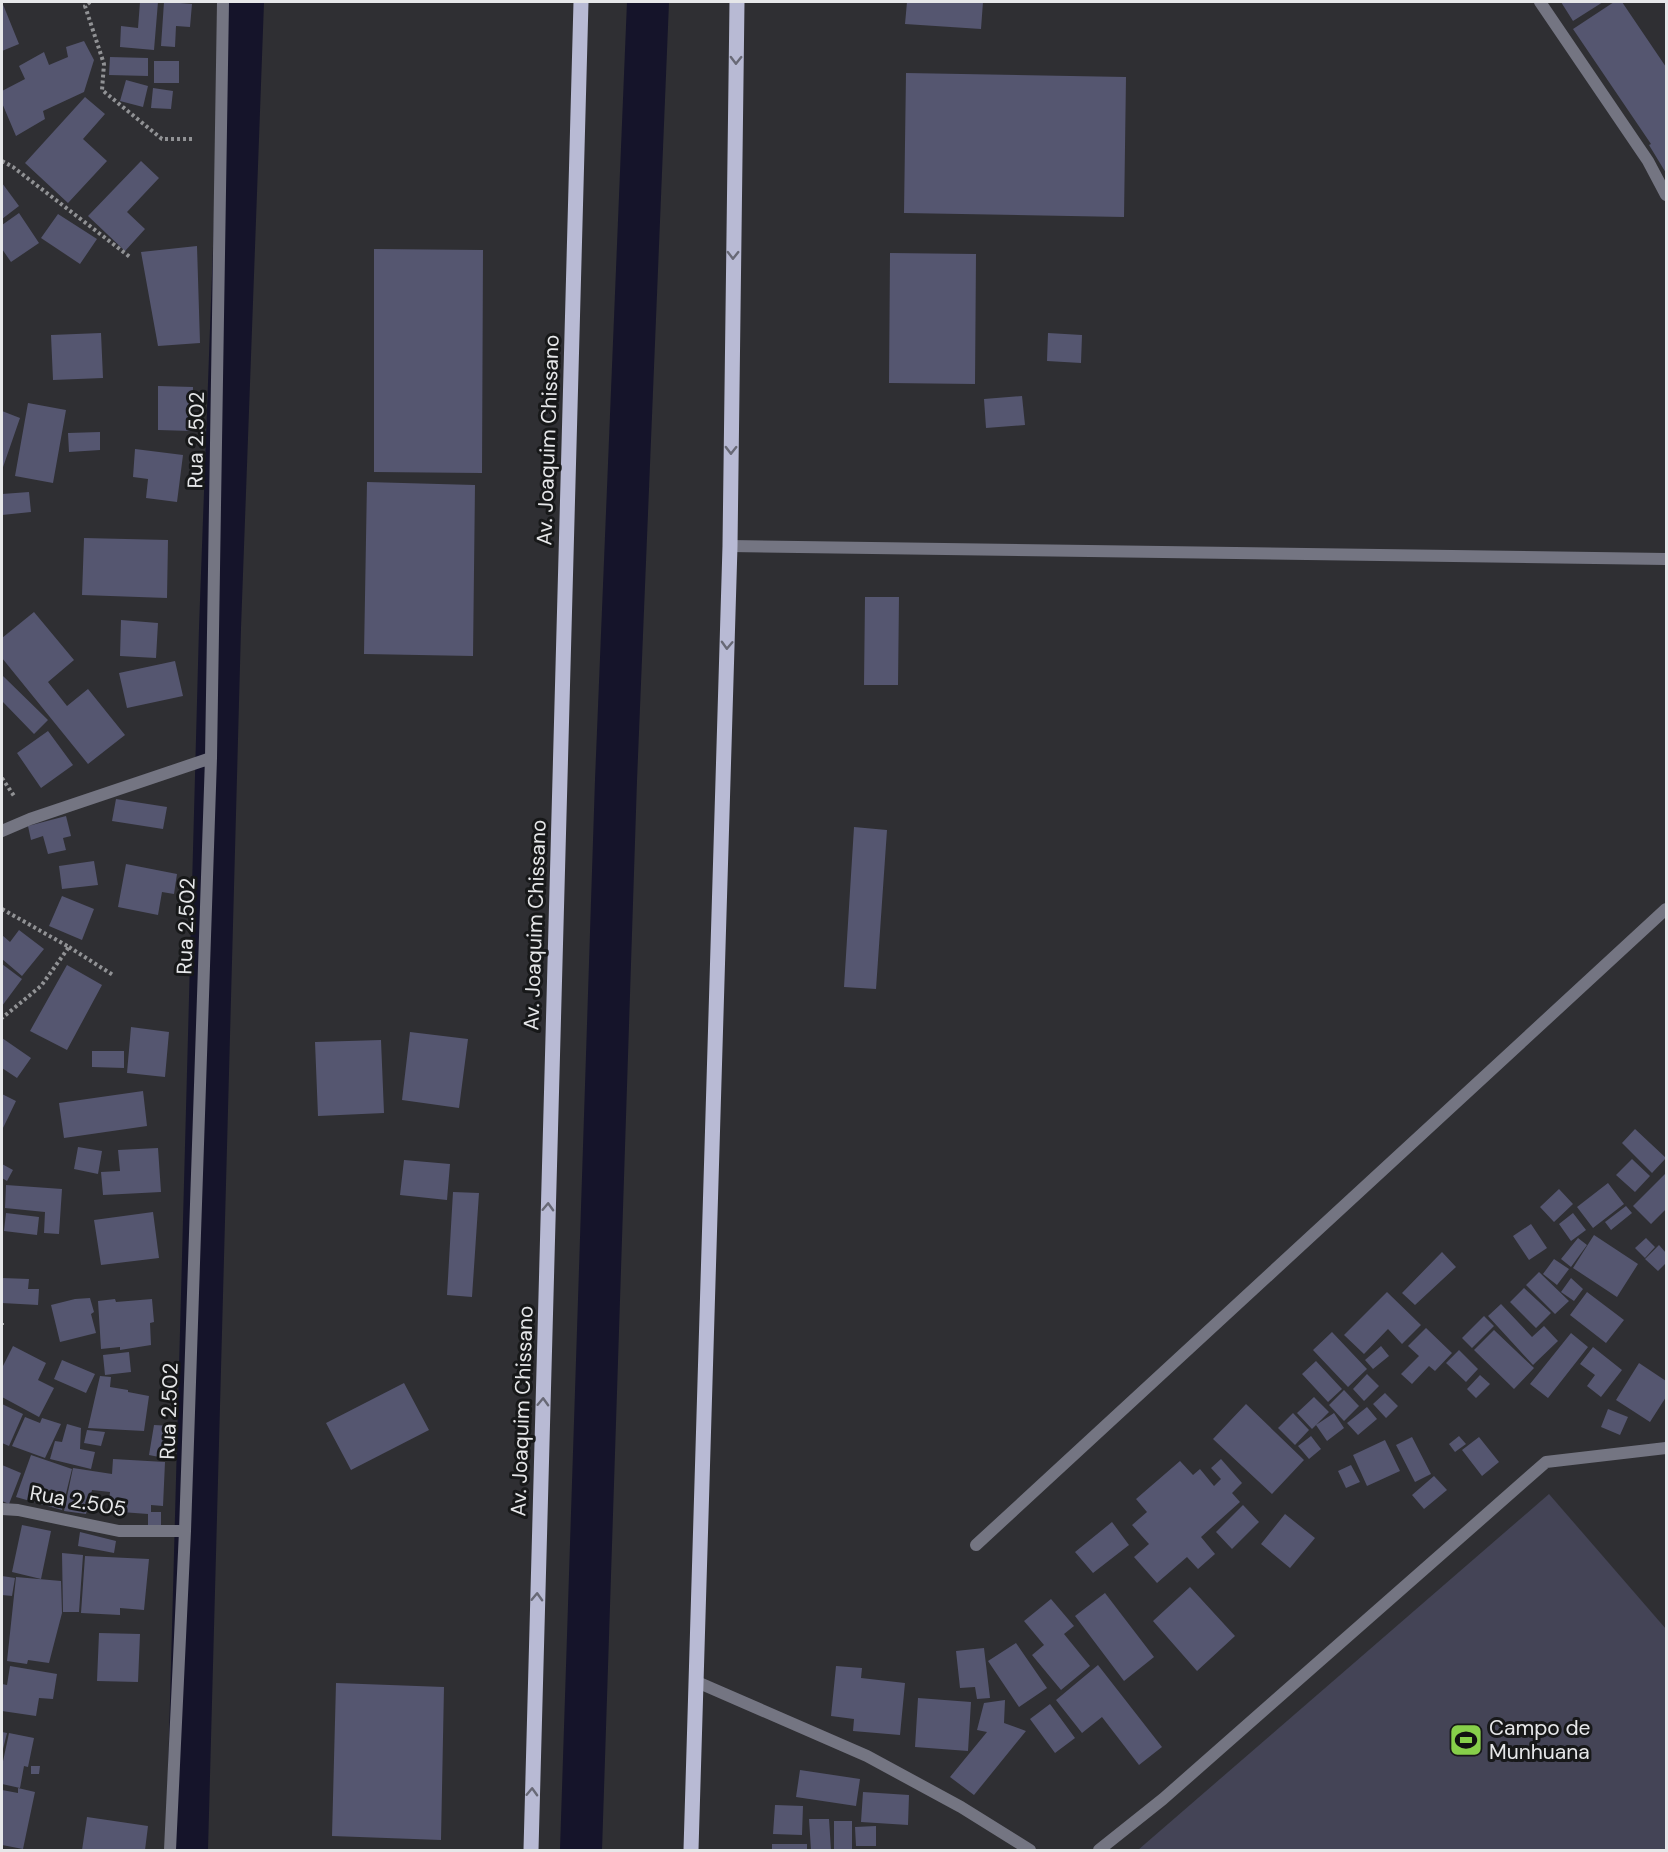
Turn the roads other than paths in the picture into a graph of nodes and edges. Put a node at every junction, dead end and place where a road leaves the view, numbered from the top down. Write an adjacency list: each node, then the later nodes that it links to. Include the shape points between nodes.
1 (224, 2): 8 (street, Rua 2.502)
2 (581, 2): 17 (main road, Av. Joaquim Chissano, one-way to 2)
3 (737, 2): 6 (main road, one-way to 6)
4 (1540, 2): 5 (street, via 1648,161)
5 (1666, 195)
6 (730, 546): 7 (street); 15 (main road, one-way to 15)
7 (1666, 559)
8 (211, 758): 9 (street); 13 (street, Rua 2.502)
9 (2, 831)
10 (1666, 909): 14 (street)
11 (1666, 1448): 20 (street, via 1546,1461)
12 (2, 1509): 13 (street, Rua 2.505, via 119,1531)
13 (185, 1531): 16 (street, Rua 2.502)
14 (976, 1545)
15 (697, 1682): 18 (main road); 19 (street, via 867,1756 961,1807)
16 (170, 1851)
17 (531, 1851)
18 (692, 1851)
19 (1030, 1851)
20 (1099, 1851)

